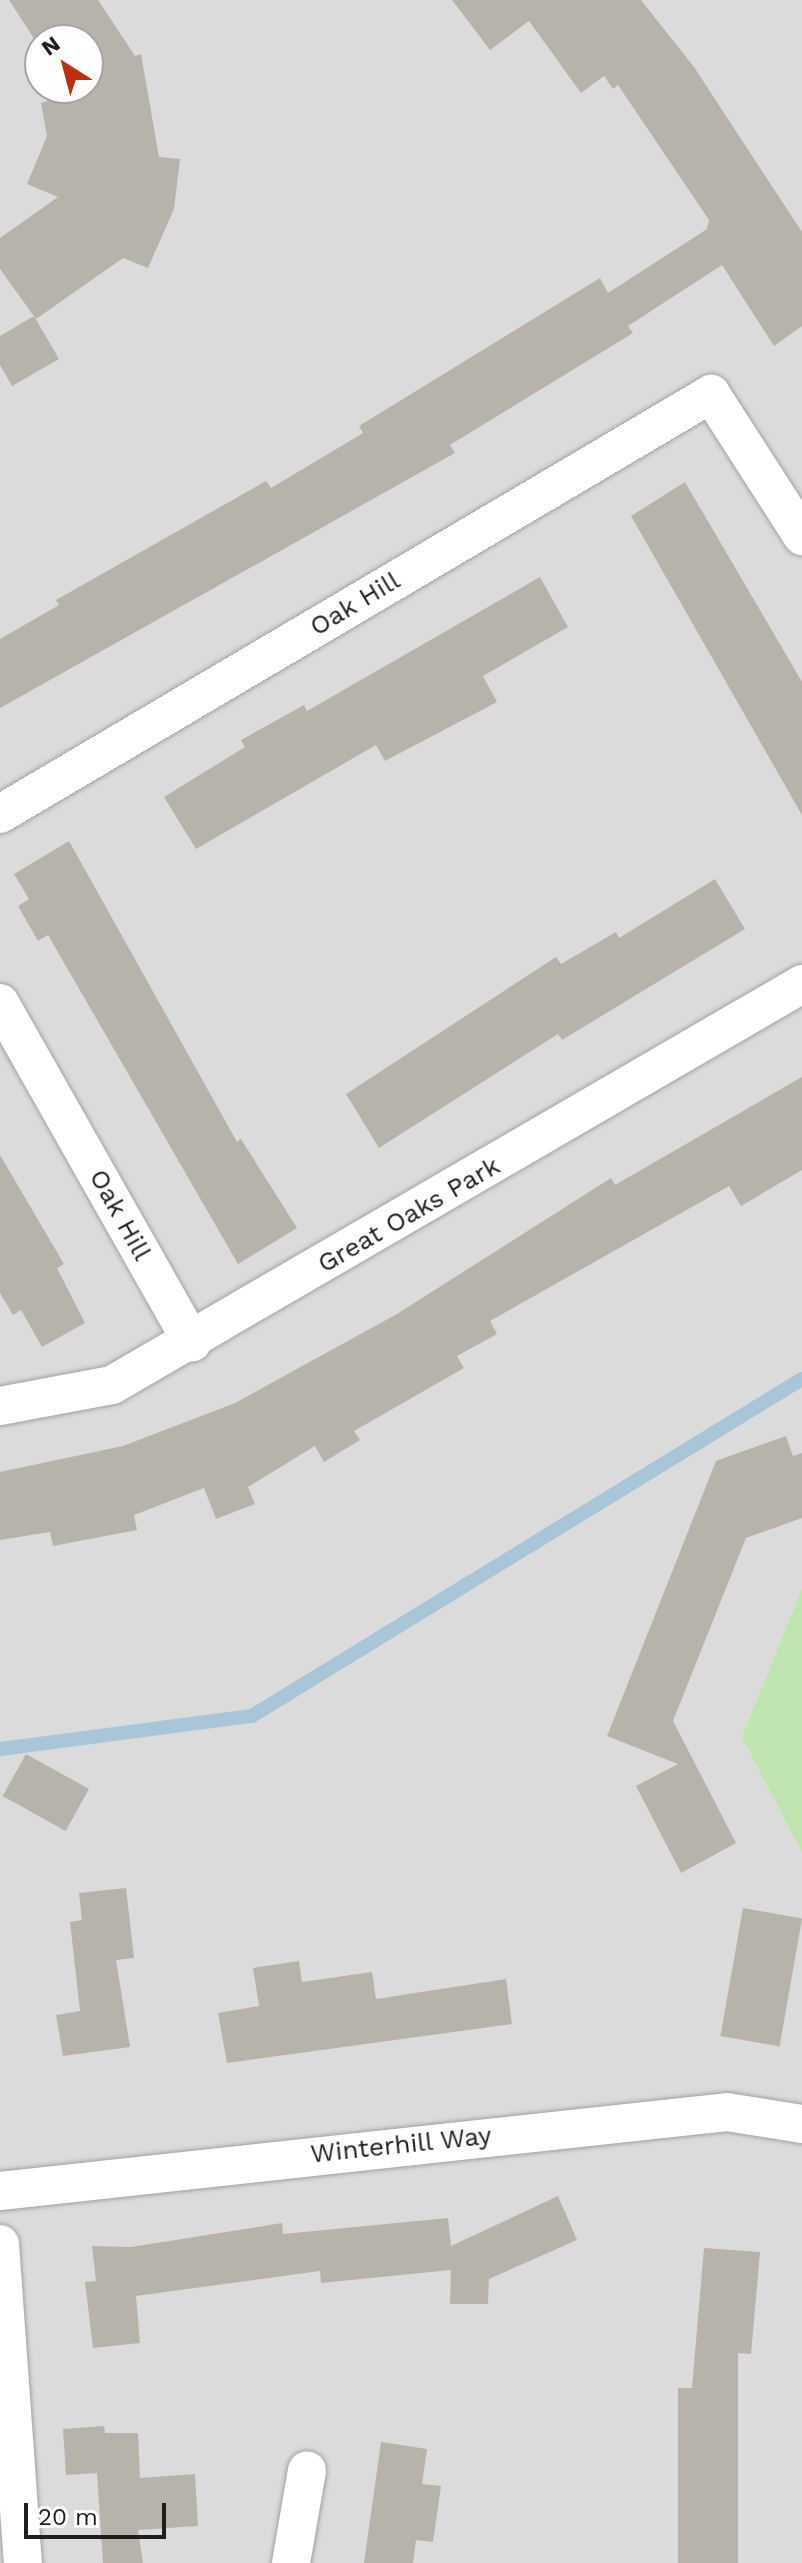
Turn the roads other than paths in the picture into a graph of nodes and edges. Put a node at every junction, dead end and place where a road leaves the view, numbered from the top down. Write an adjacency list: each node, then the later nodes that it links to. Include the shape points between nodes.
1 (802, 536): 2 (street, Oak Hill, via 711,394)
2 (0, 814)
3 (802, 984): 5 (street, Great Oaks Park)
4 (0, 1003): 5 (street, Oak Hill)
5 (192, 1343): 6 (street, Great Oaks Park, via 112,1385)
6 (0, 1406)
7 (802, 2124): 8 (street, Winterhill Way, via 727,2112)
8 (0, 2191)
9 (0, 2244): 11 (street)
10 (307, 2470): 12 (street)
11 (23, 2563)
12 (291, 2563)

